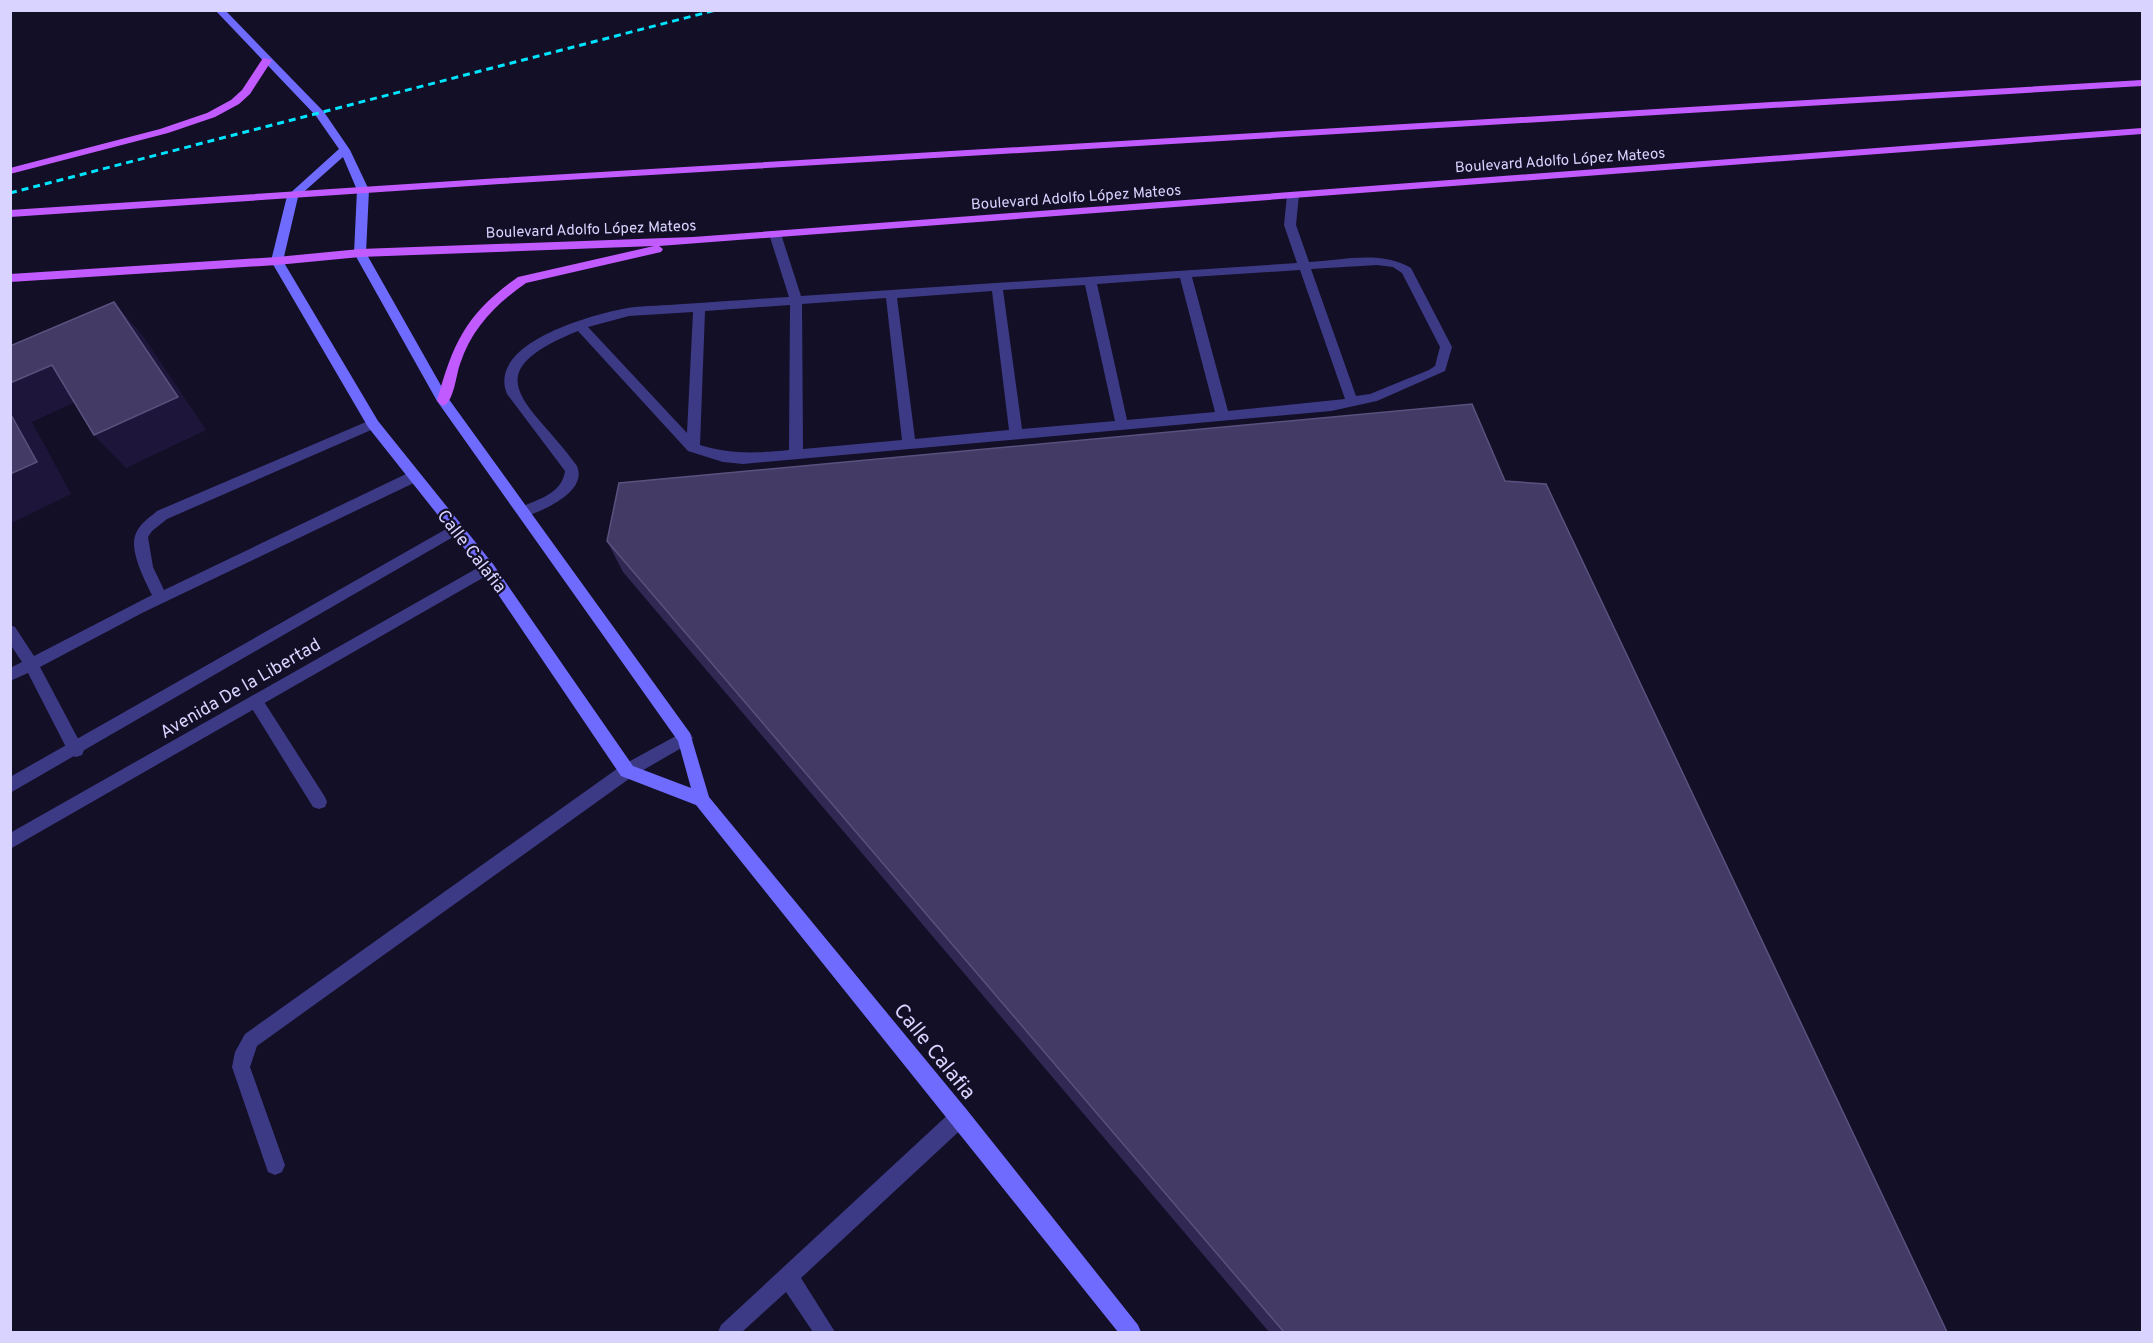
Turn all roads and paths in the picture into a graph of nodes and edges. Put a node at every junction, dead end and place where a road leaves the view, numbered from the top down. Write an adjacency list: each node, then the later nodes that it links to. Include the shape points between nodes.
1 (219, 10): 2 (street)
2 (267, 60): 5 (street, via 320,114); 6 (main road, via 246,92 211,115)
3 (2142, 83): 7 (main road)
4 (2142, 130): 8 (main road, Boulevard Adolfo López Mateos)
5 (345, 150): 7 (street); 9 (street)
6 (10, 171)
7 (363, 190): 9 (main road); 13 (street)
8 (1293, 195): 11 (main road, Boulevard Adolfo López Mateos); 15 (street, via 1290,225)
9 (293, 196): 10 (main road); 14 (street)
10 (10, 214)
11 (775, 234): 12 (main road, Boulevard Adolfo López Mateos); 21 (street)
12 (693, 241): 13 (main road, Boulevard Adolfo López Mateos); 24 (main road, via 522,280 473,322 452,365)
13 (360, 253): 14 (main road, Boulevard Adolfo López Mateos); 24 (street, Calle Calafia)
14 (277, 261): 17 (main road, Boulevard Adolfo López Mateos); 27 (street, Calle Calafia)
15 (1302, 266): 16 (street); 25 (street); 25 (street, via 1377,261 1396,264 1407,271 1444,340 1441,368 1372,398)
16 (1185, 274): 18 (street); 26 (street)
17 (10, 278)
18 (1090, 280): 19 (street); 28 (street)
19 (997, 286): 20 (street); 29 (street)
20 (891, 294): 21 (street); 30 (street)
21 (796, 300): 22 (street); 32 (street)
22 (699, 306): 23 (street, via 629,312); 31 (street)
23 (579, 325): 31 (street); 34 (street, via 522,353 512,365 510,386 515,396 572,470 569,487 561,494)
24 (443, 400): 34 (street, Calle Calafia)
25 (1352, 402): 26 (street)
26 (1223, 416): 28 (street)
27 (373, 424): 33 (street, Calle Calafia); 37 (street, via 162,515 147,527 141,537 146,567)
28 (1122, 425): 29 (street)
29 (1016, 434): 30 (street)
30 (909, 444): 32 (street)
31 (693, 448): 32 (street, via 723,458)
32 (796, 454)
33 (413, 477): 35 (street, Calle Calafia); 37 (street)
34 (524, 512): 42 (street, Calle Calafia)
35 (454, 530): 36 (street, Calle Calafia); 43 (street, Avenida De la Libertad)
36 (488, 568): 41 (street, Avenida De la Libertad); 44 (street, Calle Calafia)
37 (162, 598): 39 (street)
38 (10, 632): 39 (street)
39 (31, 664): 40 (street); 43 (street)
40 (10, 675)
41 (256, 702): 47 (street); 48 (street, Avenida De la Libertad)
42 (685, 738): 44 (street); 46 (street, Calle Calafia)
43 (76, 750): 45 (street, Avenida De la Libertad)
44 (627, 771): 46 (street, Calle Calafia); 50 (street, via 251,1040 241,1067)
45 (10, 786)
46 (702, 800): 49 (street, Calle Calafia)
47 (319, 802)
48 (10, 842)
49 (960, 1117): 51 (street); 54 (street, Calle Calafia)
50 (275, 1165)
51 (788, 1277): 52 (street); 53 (street)
52 (728, 1332)
53 (825, 1332)
54 (1131, 1332)

